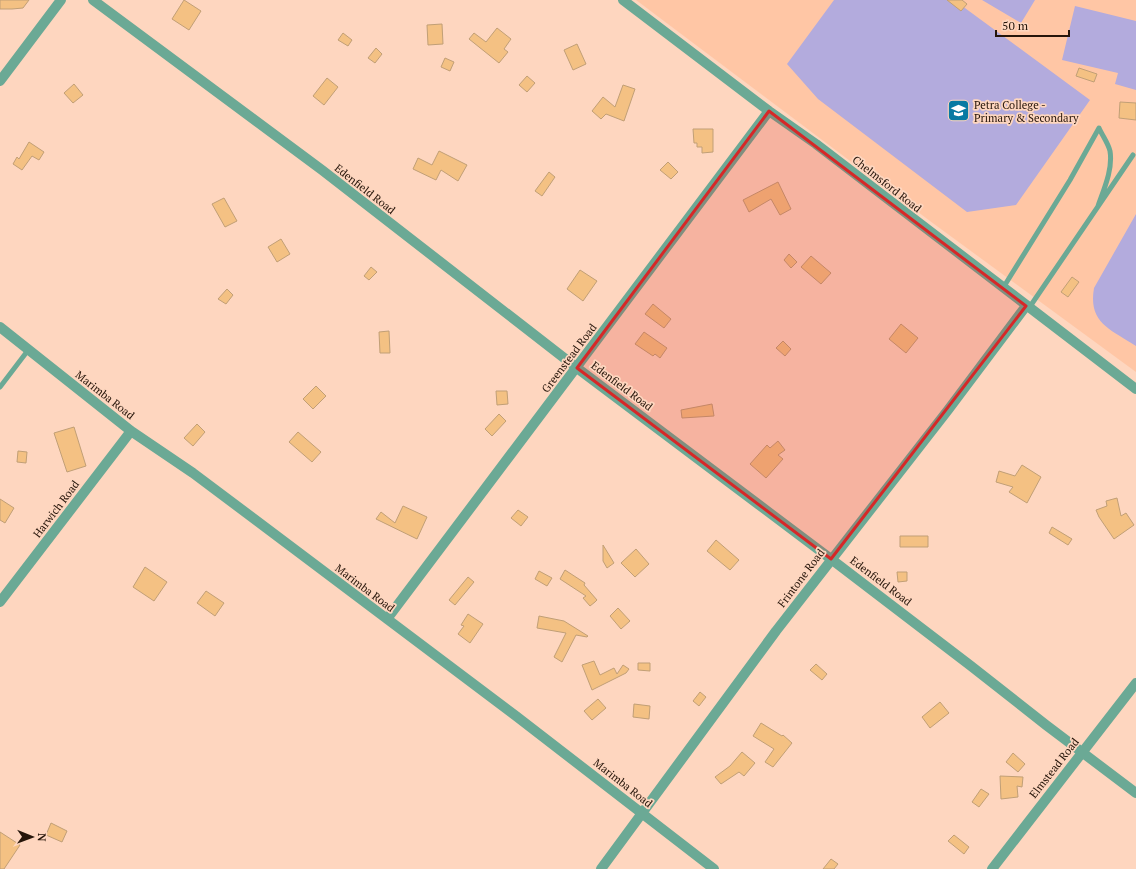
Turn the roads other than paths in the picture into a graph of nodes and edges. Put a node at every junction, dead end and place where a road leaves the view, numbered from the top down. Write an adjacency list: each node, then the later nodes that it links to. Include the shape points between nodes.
1 (61, 0): 4 (street)
2 (93, 0): 12 (street, Edenfield Road, via 322,170)
3 (623, 0): 5 (street, Chelmsford Road)
4 (0, 81)
5 (769, 111): 8 (street, Chelmsford Road, via 816,144); 12 (street, Greenstead Road)
6 (1133, 155): 7 (lane)
7 (1098, 206): 8 (lane, via 1110,164 1110,150 1099,128); 9 (lane)
8 (1003, 288): 9 (street, Chelmsford Road)
9 (1027, 307): 14 (street, Chelmsford Road); 16 (street, Frintone Road)
10 (0, 328): 11 (street, Marimba Road)
11 (29, 349): 13 (lane); 15 (street, Marimba Road)
12 (576, 368): 16 (street, Edenfield Road); 18 (street, Greenstead Road)
13 (0, 387)
14 (1136, 389)
15 (131, 431): 17 (street, Harwich Road); 18 (street, Marimba Road, via 192,473)
16 (831, 559): 20 (street, Edenfield Road); 22 (street, Frintone Road)
17 (0, 602)
18 (387, 619): 22 (street, Marimba Road)
19 (1136, 683): 20 (street, Elmstead Road)
20 (1082, 752): 21 (street, Edenfield Road); 25 (street, Elmstead Road)
21 (1136, 792)
22 (642, 813): 23 (street, Frintone Road); 24 (street, Marimba Road)
23 (601, 869)
24 (714, 869)
25 (992, 869)

